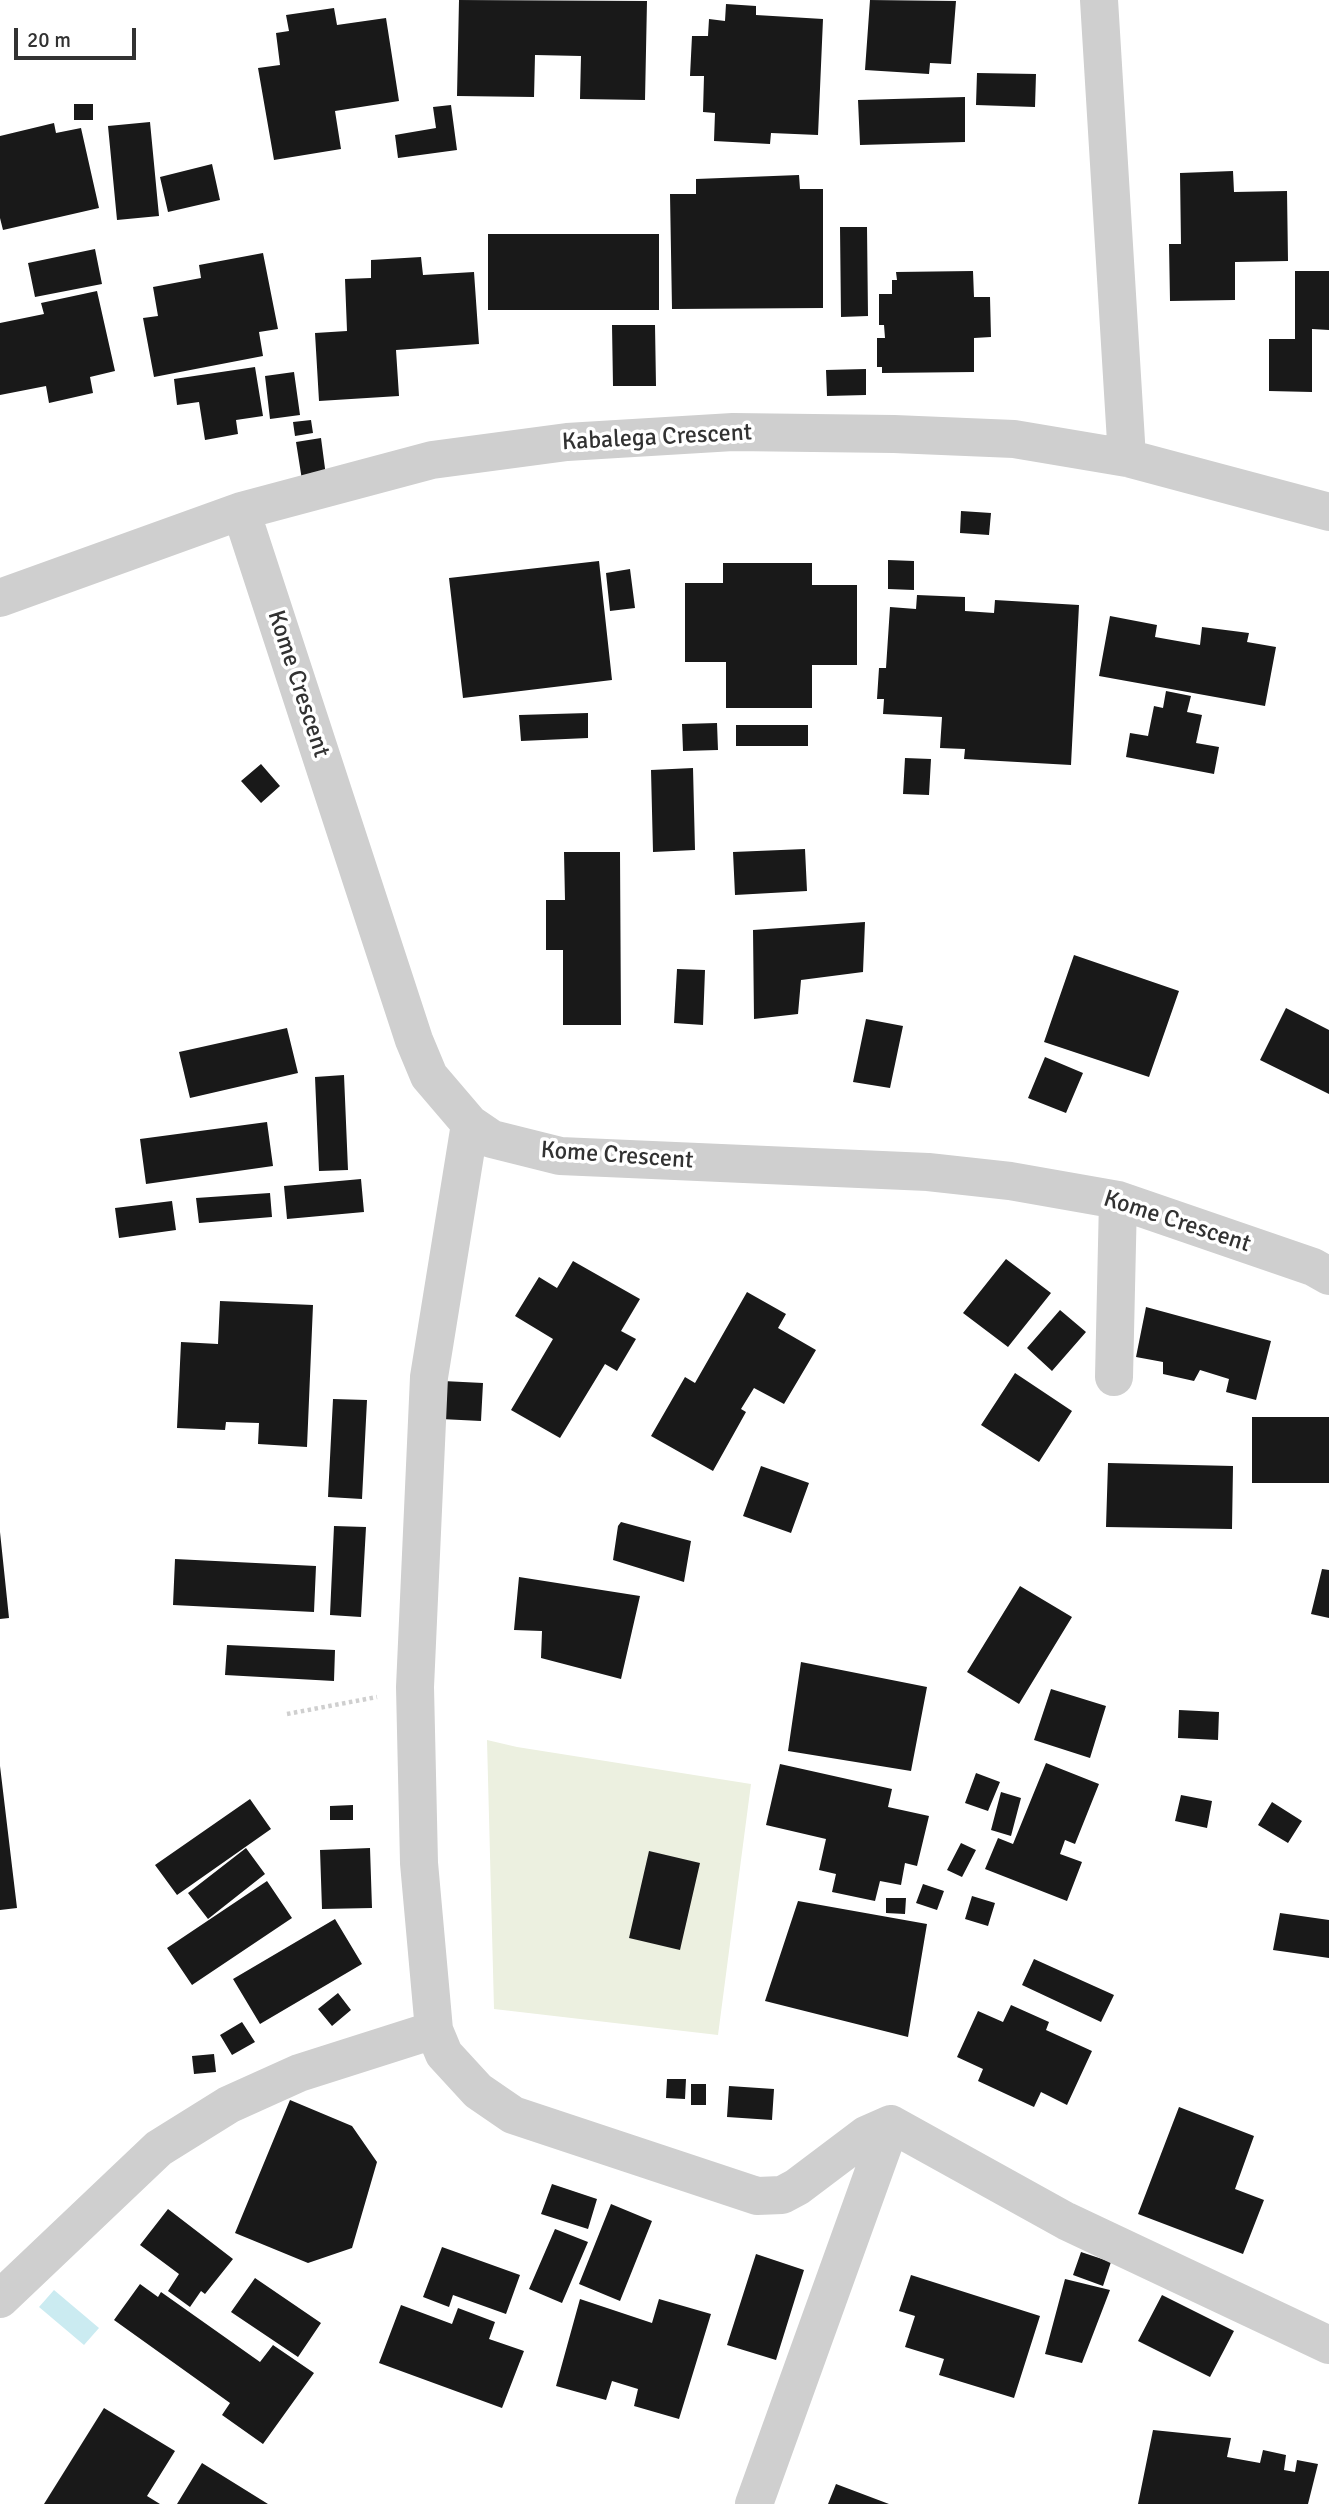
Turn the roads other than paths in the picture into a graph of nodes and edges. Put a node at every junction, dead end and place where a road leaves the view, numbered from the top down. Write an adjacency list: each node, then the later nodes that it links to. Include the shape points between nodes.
1 (1099, 0): 2 (street)
2 (1127, 458): 3 (street, Kabalega Crescent, via 1014,439 894,434 733,432 580,441 432,460); 4 (street, Kabalega Crescent)
3 (241, 511): 5 (street, Kabalega Crescent); 6 (street, Kome Crescent, via 414,1040 429,1076)
4 (1329, 512)
5 (0, 598)
6 (470, 1124): 7 (street, Kome Crescent, via 492,1139 560,1156 928,1172); 10 (street, via 429,1377 415,1687 419,1863)
7 (1118, 1200): 8 (street, Kome Crescent); 9 (street)
8 (1329, 1276)
9 (1114, 1377)
10 (434, 2030): 11 (street, via 457,2072 513,2115 744,2193 782,2195 866,2135); 12 (street, via 299,2073 216,2112 159,2148)
11 (891, 2124): 13 (street, via 1066,2221); 14 (street)
12 (0, 2299)
13 (1329, 2345)
14 (754, 2504)

